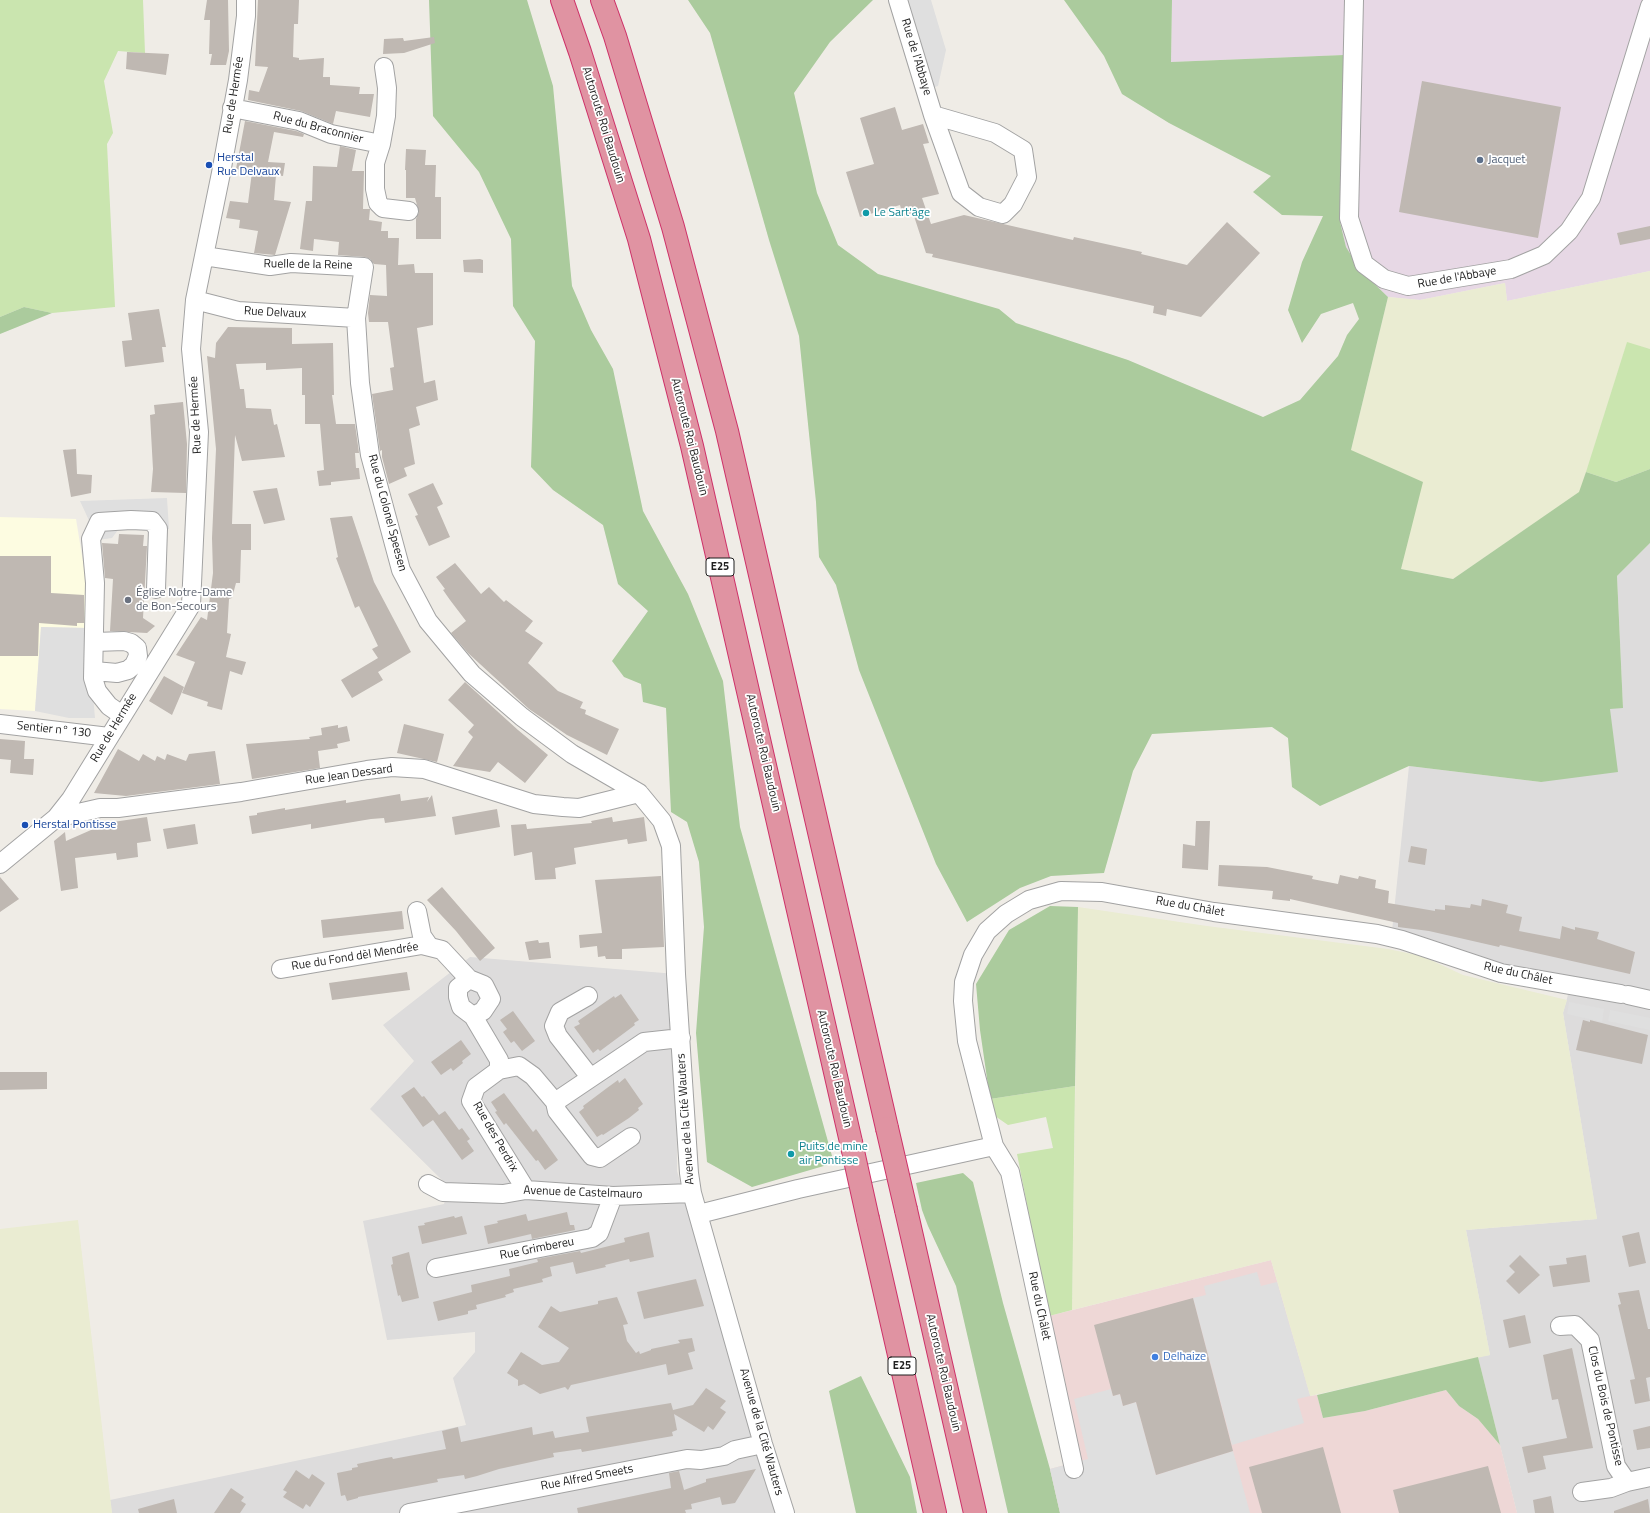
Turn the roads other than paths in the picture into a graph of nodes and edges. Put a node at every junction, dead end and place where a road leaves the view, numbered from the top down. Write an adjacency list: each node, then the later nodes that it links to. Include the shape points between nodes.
1 (246, 0): 8 (street, Rue de Hermée, via 246,16)
2 (562, 0): 54 (highway, Autoroute Roi Baudouin / E25, bridge, via 639,239 690,438)
3 (602, 0): 55 (highway, Autoroute Roi Baudouin, bridge, via 673,227 727,431)
4 (898, 0): 9 (street, Rue de l'Abbaye)
5 (1354, 0): 6 (street, Rue de l'Abbaye, via 1349,218 1364,264 1384,279 1408,286 1511,269 1544,255 1569,231 1591,198)
6 (1650, 6)
7 (384, 67): 10 (street, Rue du Braconnier, via 387,88 386,116)
8 (232, 108): 10 (street, Rue du Braconnier, via 299,121 331,134); 12 (street, Rue de Hermée)
9 (933, 115): 9 (street, Rue de l'Abbaye, via 995,133 1023,150 1028,177 1013,204 1003,214 979,207 961,192)
10 (381, 144): 11 (street, Rue du Braconnier, via 375,163 378,202 383,208)
11 (409, 211)
12 (204, 256): 13 (street, Ruelle de la Reine, via 270,266 291,263); 14 (street, Rue de Hermée)
13 (364, 267): 15 (street, Rue du Colonel Speesen)
14 (194, 300): 15 (street, Rue Delvaux, via 238,311); 19 (street, Rue de Hermée, via 191,349 199,432 191,605)
15 (356, 318): 23 (street, Rue du Colonel Speesen, via 360,383 370,455 401,570 428,621 472,674 522,717 572,754)
16 (156, 589): 17 (street, via 158,529 152,521 99,522 91,539 95,583)
17 (95, 642): 18 (street); 18 (street, via 131,643 137,648 138,656 134,665 117,674)
18 (94, 671): 19 (street, via 93,678 97,691 109,706)
19 (122, 715): 21 (street, Rue de Hermée)
20 (0, 724): 21 (street, Sentier n° 130)
21 (108, 737): 22 (street, Rue de Hermée)
22 (77, 789): 24 (street, Rue Jean Dessard, via 83,801); 25 (street, Rue de Hermée)
23 (639, 793): 24 (street, Rue Jean Dessard, via 579,808 534,804 424,769 392,767 241,792 118,808); 34 (street, Avenue de la Cité Wauters, via 662,821 671,846)
24 (100, 808): 25 (street, Rue Jean Dessard)
25 (56, 818): 26 (street)
26 (0, 864)
27 (417, 911): 28 (street, Rue du Fond dèl Mendrée, via 422,936)
28 (429, 946): 29 (street, Rue du Fond dèl Mendrée, via 422,945); 30 (street, Rue du Fond dèl Mendrée, via 442,950)
29 (281, 969)
30 (469, 979): 33 (street, via 458,988 458,997 461,1007); 33 (street, via 484,985 491,999 483,1011)
31 (588, 996): 36 (street, via 560,1012 554,1026 558,1036)
32 (1650, 1000): 39 (street, Rue du Châlet, via 1501,973 1377,934 1214,912 1102,892 1061,891 1029,900 1006,914 988,930 972,955 964,982 967,1041)
33 (473, 1016): 35 (street, via 498,1060)
34 (681, 1038): 36 (street, via 644,1042); 42 (street, Avenue de la Cité Wauters)
35 (499, 1070): 37 (street, Rue des Perdrix, via 519,1066 533,1076); 41 (street, Rue des Perdrix, via 476,1087 471,1101)
36 (590, 1077): 37 (street)
37 (554, 1102): 38 (street, Rue des Perdrix, via 557,1110 592,1156 600,1158)
38 (631, 1138)
39 (994, 1146): 44 (street, via 798,1189); 48 (street, Rue du Châlet, via 1010,1172)
40 (428, 1184): 41 (street, Avenue de Castelmauro, via 443,1192 503,1194)
41 (526, 1190): 43 (street, Avenue de Castelmauro)
42 (692, 1194): 43 (street, Avenue de Castelmauro); 44 (street, Avenue de la Cité Wauters)
43 (613, 1196): 45 (street, Rue Grimbereu, via 599,1233 592,1238)
44 (699, 1214): 47 (street, Avenue de la Cité Wauters)
45 (436, 1268)
46 (1560, 1326): 50 (street, Clos du Bois de Pontisse, via 1576,1325 1590,1340 1616,1466)
47 (763, 1444): 52 (street, Rue Alfred Smeets, via 735,1450 724,1456 701,1460 687,1459); 53 (street, Avenue de la Cité Wauters)
48 (1074, 1469)
49 (1650, 1477): 50 (street, Clos du Bois de Pontisse)
50 (1627, 1482): 51 (street, Clos du Bois de Pontisse, via 1611,1488)
51 (1582, 1492)
52 (409, 1513)
53 (785, 1513)
54 (935, 1513)
55 (975, 1513)

